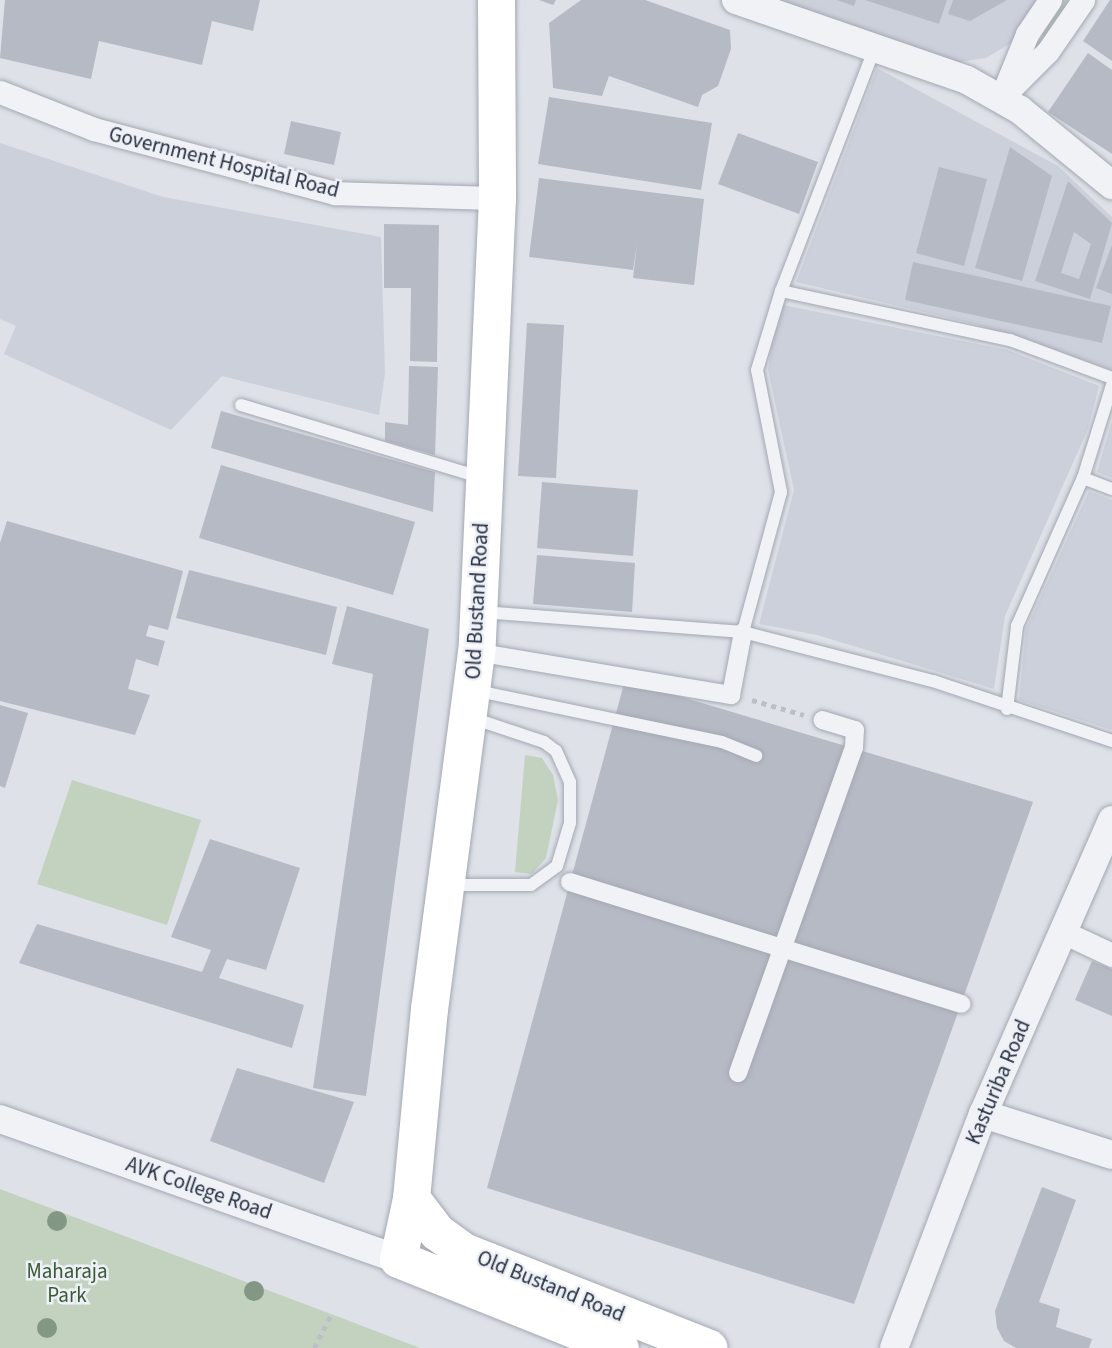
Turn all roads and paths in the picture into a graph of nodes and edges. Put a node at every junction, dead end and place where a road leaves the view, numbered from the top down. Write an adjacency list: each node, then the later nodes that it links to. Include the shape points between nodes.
1 (496, 0): 9 (main road, Old Bustand Road)
2 (736, 0): 5 (street)
3 (1050, 0): 7 (street, via 1027,34)
4 (1083, 0): 7 (street, via 1048,51)
5 (875, 47): 7 (street, via 967,80); 10 (lane)
6 (0, 92): 9 (street, Government Hospital Road, via 94,129 335,193)
7 (1001, 98): 8 (street)
8 (1112, 184)
9 (497, 198): 14 (main road, Old Bustand Road)
10 (781, 291): 11 (lane, via 1010,340); 18 (lane, via 757,370 781,492)
11 (1112, 378)
12 (1112, 385): 15 (lane)
13 (241, 405): 14 (lane)
14 (483, 478): 17 (main road, Old Bustand Road)
15 (1083, 478): 16 (lane); 22 (lane, via 1017,626)
16 (1112, 489)
17 (477, 612): 18 (lane); 19 (main road, Old Bustand Road)
18 (743, 632): 20 (street); 22 (lane, via 920,678)
19 (476, 652): 20 (street); 21 (main road, Old Bustand Road)
20 (731, 695): 23 (path)
21 (471, 703): 25 (lane, via 722,742); 28 (main road, Old Bustand Road); 28 (lane, via 556,751 569,782 570,823 557,866 531,886)
22 (1007, 709): 24 (lane)
23 (823, 720): 30 (street, via 855,730 854,748)
24 (1112, 741)
25 (756, 756)
26 (1112, 820): 29 (street, Kasturiba Road)
27 (570, 881): 30 (street)
28 (446, 885): 37 (main road, Old Bustand Road)
29 (1063, 932): 31 (street); 34 (street, Kasturiba Road)
30 (782, 948): 32 (street); 33 (street)
31 (1112, 956)
32 (961, 1004)
33 (738, 1073)
34 (983, 1114): 36 (street); 44 (street, Kasturiba Road)
35 (0, 1119): 38 (street, AVK College Road)
36 (1112, 1155)
37 (411, 1198): 38 (main road, Old Bustand Road); 39 (main road, Old Bustand Road)
38 (398, 1259): 39 (main road, Old Bustand Road)
39 (458, 1266): 42 (main road, Old Bustand Road); 43 (main road, Old Bustand Road)
40 (331, 1314): 41 (path)
41 (314, 1348)
42 (620, 1348)
43 (709, 1348)
44 (894, 1348)

